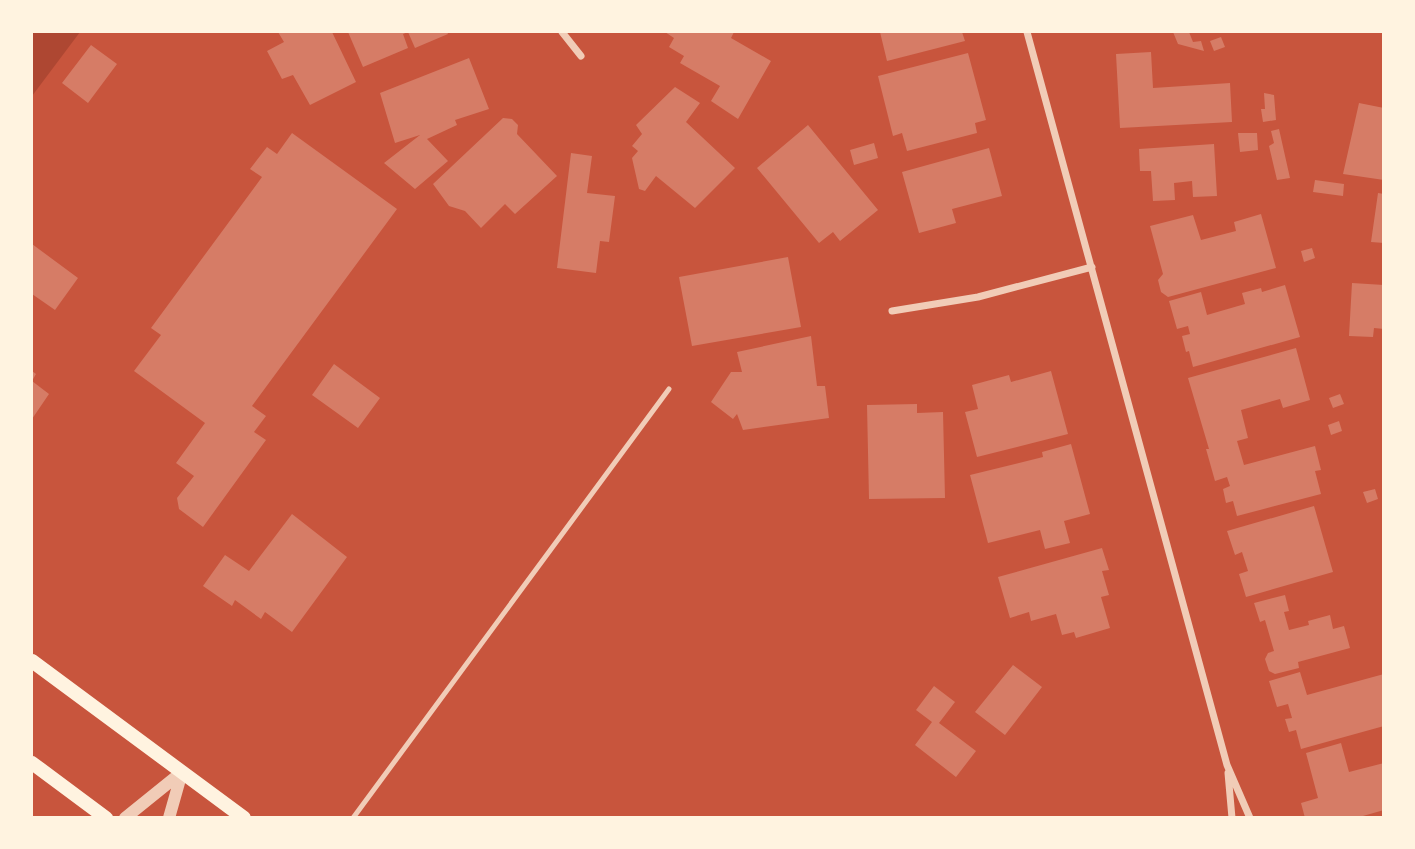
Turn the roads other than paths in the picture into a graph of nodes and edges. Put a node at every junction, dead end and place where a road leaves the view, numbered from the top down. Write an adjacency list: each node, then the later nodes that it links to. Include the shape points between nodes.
1 (562, 32): 3 (street)
2 (1027, 32): 4 (street)
3 (581, 56)
4 (1092, 267): 5 (street, via 978,297); 9 (street)
5 (892, 311)
6 (669, 389): 15 (lane)
7 (32, 661): 10 (main road)
8 (32, 763): 11 (main road)
9 (1227, 765): 16 (street); 17 (street)
10 (182, 772): 12 (street); 13 (street); 14 (main road)
11 (106, 817)
12 (125, 817)
13 (169, 817)
14 (244, 817)
15 (353, 817)
16 (1232, 817)
17 (1250, 817)

